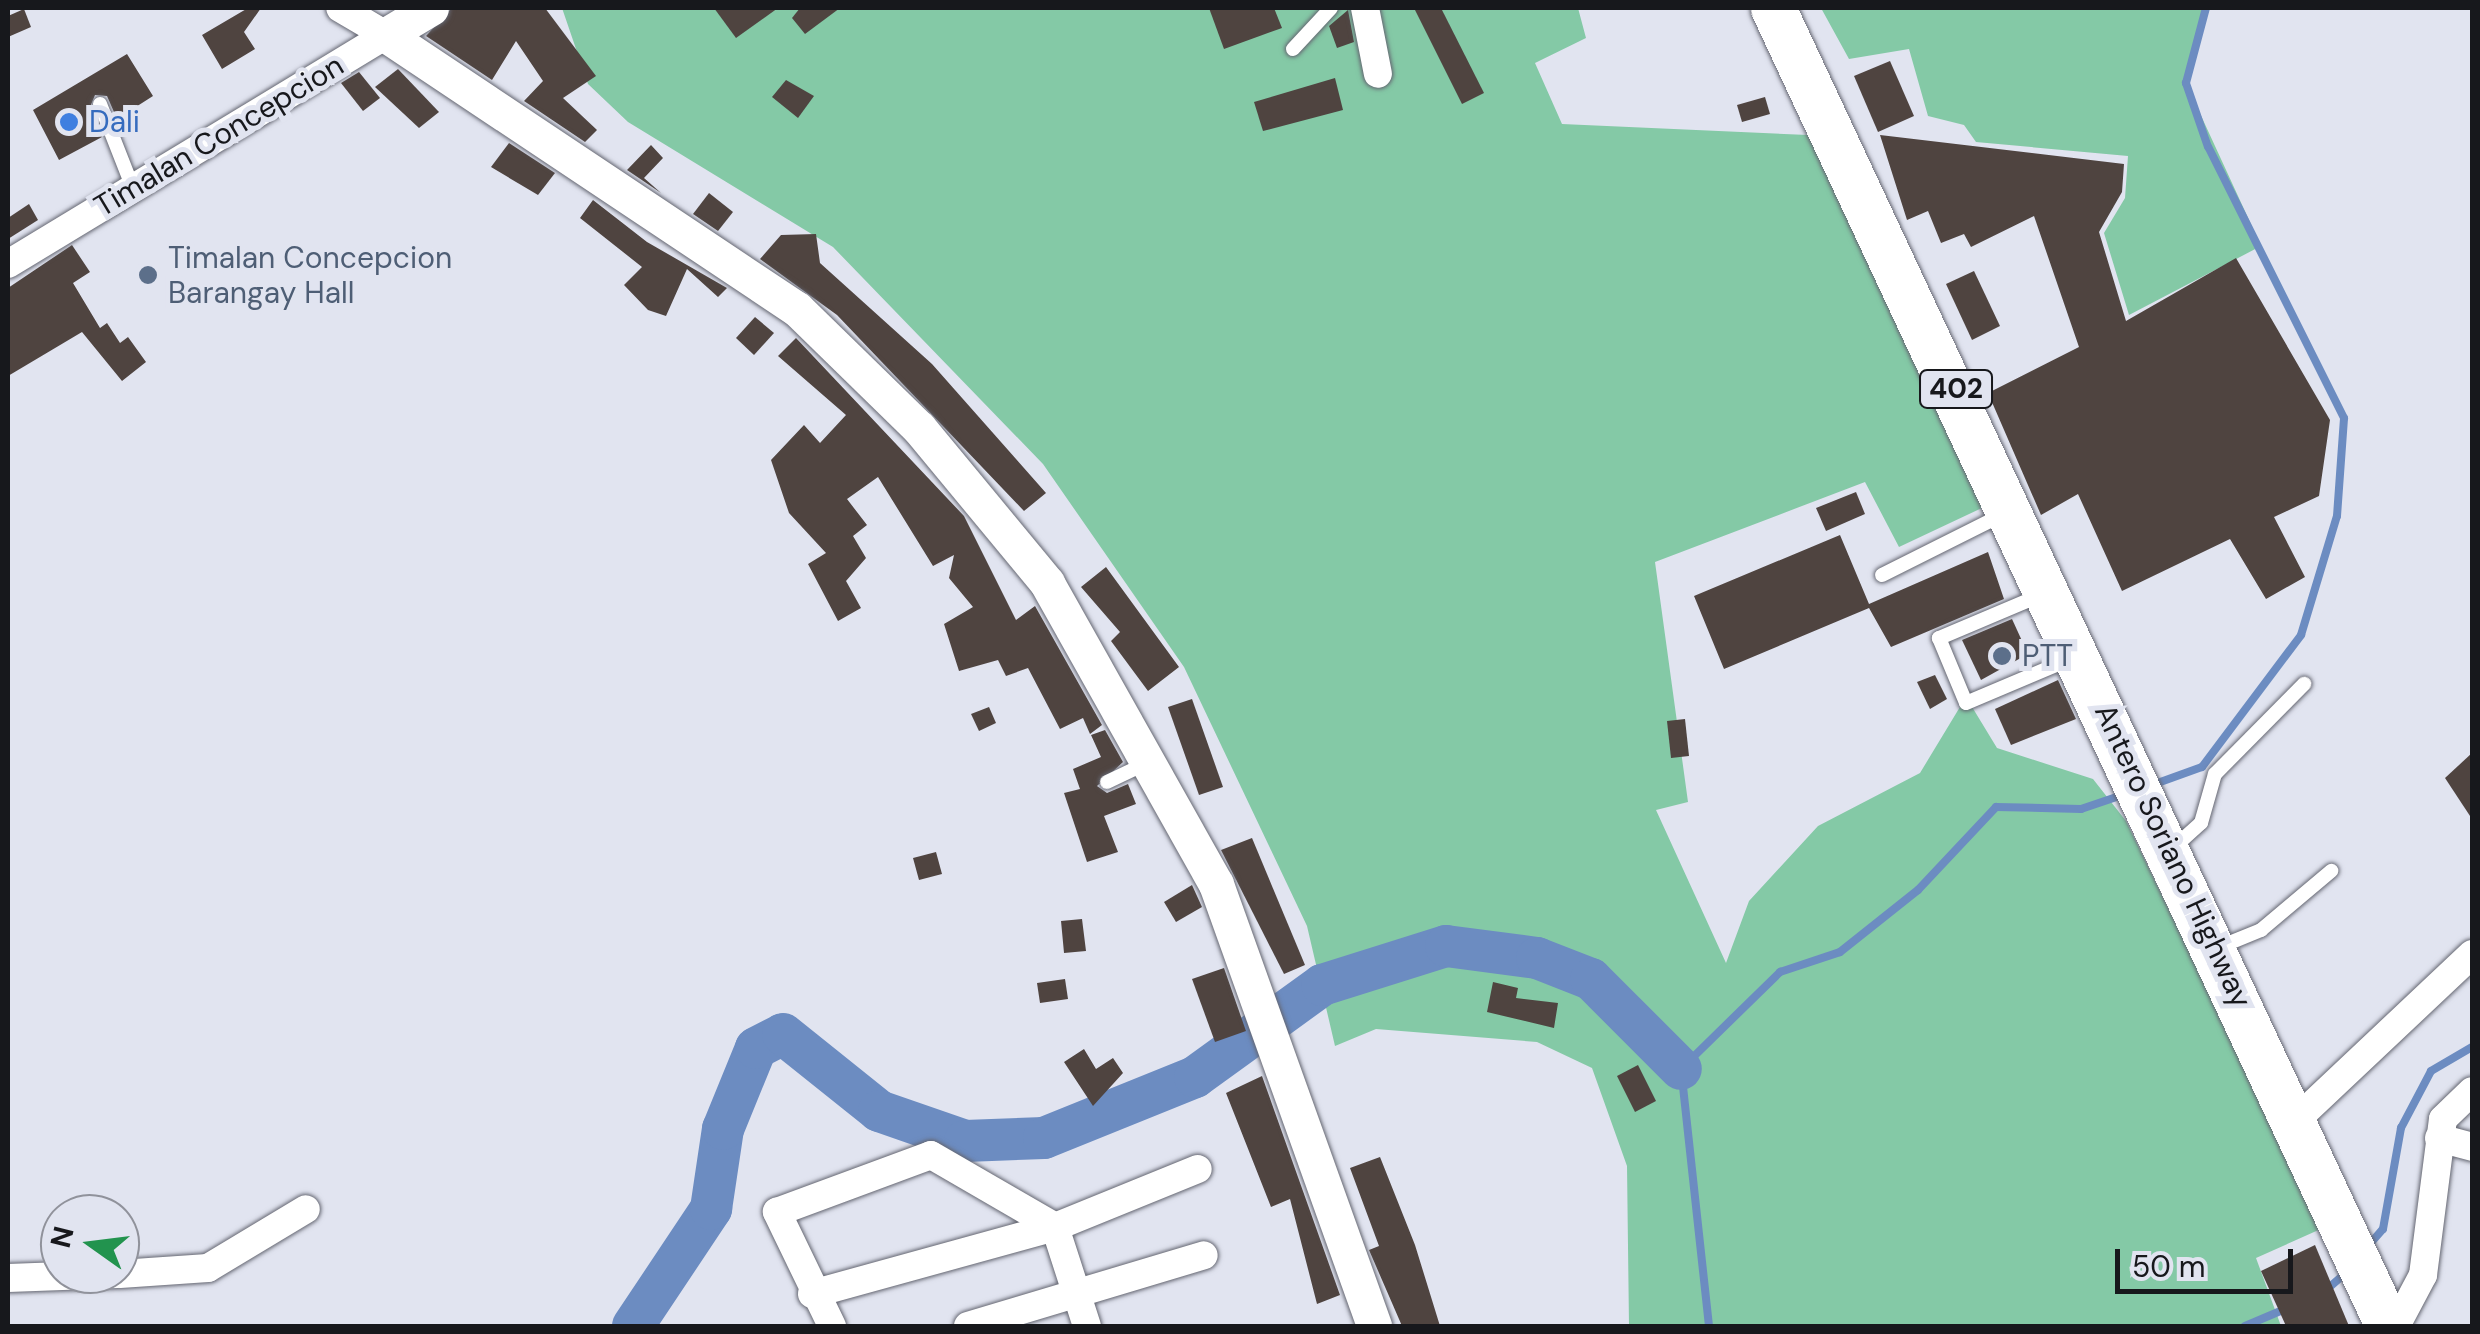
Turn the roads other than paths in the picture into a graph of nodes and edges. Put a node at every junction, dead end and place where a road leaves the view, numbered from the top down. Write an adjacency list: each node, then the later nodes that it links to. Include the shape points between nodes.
1 (340, 8): 6 (street)
2 (432, 8): 6 (street, Timalan Concepcion)
3 (1330, 8): 7 (lane)
4 (1365, 8): 8 (street)
5 (1773, 8): 12 (main road, Antero Soriano Highway / 402)
6 (386, 35): 10 (street, Timalan Concepcion); 17 (street, via 797,309 871,377 1047,584)
7 (1292, 49)
8 (1378, 74)
9 (100, 104): 10 (lane)
10 (134, 188): 11 (street, Timalan Concepcion)
11 (8, 264)
12 (2012, 510): 13 (lane); 14 (main road, Antero Soriano Highway / 402)
13 (1882, 575)
14 (2051, 591): 15 (main road, Antero Soriano Highway / 402); 15 (lane, via 1939,638 1966,702)
15 (2080, 654): 19 (main road, Antero Soriano Highway / 402)
16 (2304, 684): 19 (lane, via 2215,774 2201,823)
17 (1154, 759): 18 (lane); 39 (street, via 1271,1026)
18 (1107, 782)
19 (2171, 849): 21 (main road, Antero Soriano Highway / 402)
20 (2331, 871): 21 (lane, via 2261,930)
21 (2216, 948): 24 (main road, Antero Soriano Highway / 402)
22 (2472, 954): 24 (street)
23 (2472, 1091): 25 (street, via 2443,1119)
24 (2296, 1120): 40 (main road, Antero Soriano Highway / 402)
25 (2438, 1138): 26 (street); 41 (street, via 2423,1274)
26 (2472, 1147)
27 (1198, 1169): 29 (street)
28 (306, 1209): 31 (street, via 208,1268)
29 (1055, 1227): 34 (street); 34 (street, via 931,1155 776,1212); 35 (street)
30 (1204, 1255): 35 (street)
31 (140, 1273)
32 (40, 1277): 33 (street)
33 (8, 1278)
34 (812, 1294): 36 (street)
35 (1077, 1295): 37 (street); 38 (street)
36 (832, 1326)
37 (968, 1326)
38 (1087, 1326)
39 (1374, 1326)
40 (2388, 1326)
41 (2396, 1326)

